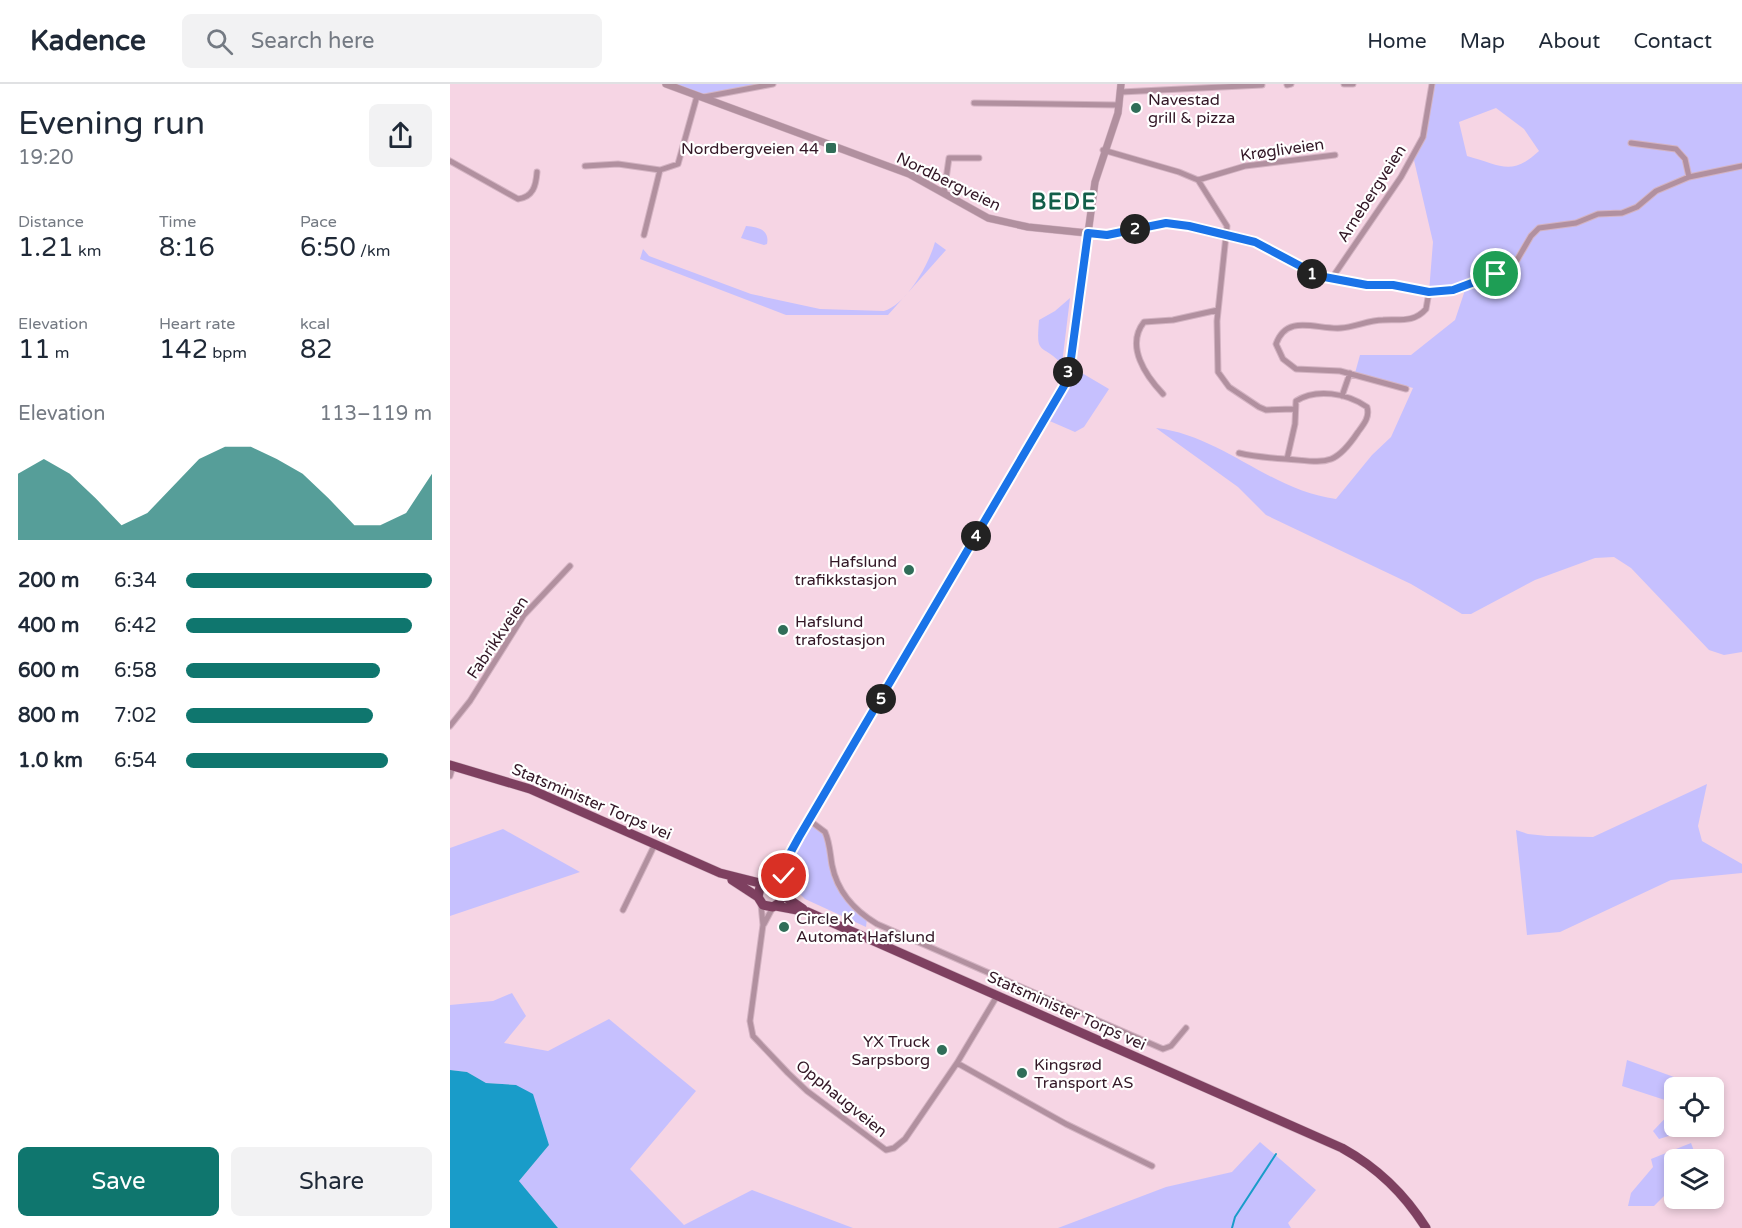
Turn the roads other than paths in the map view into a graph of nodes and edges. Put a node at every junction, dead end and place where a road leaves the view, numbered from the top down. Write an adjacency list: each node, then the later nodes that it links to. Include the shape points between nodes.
1 (666, 84): 9 (street, Nordbergveien)
2 (773, 84): 9 (street)
3 (1121, 84): 8 (street)
4 (1344, 84): 5 (street)
5 (1353, 84)
6 (1432, 84): 27 (street, Arnebergveien, via 1423,136 1401,177)
7 (1262, 85): 8 (street)
8 (1120, 92): 11 (street)
9 (700, 97): 19 (street, via 682,157 673,167); 23 (street, Nordbergveien, via 909,174)
10 (974, 103): 11 (street)
11 (1119, 105): 13 (street)
12 (1631, 143): 21 (street, via 1676,148 1685,159)
13 (1103, 150): 22 (street); 24 (street)
14 (1335, 155): 22 (street, Krøgliveien, via 1245,166)
15 (979, 158): 23 (street, via 950,158)
16 (450, 161): 20 (street, via 514,199 531,193)
17 (585, 166): 19 (street, via 618,164)
18 (1742, 166): 21 (street, Nordbergveien)
19 (660, 170): 25 (street)
20 (537, 172)
21 (1689, 177): 28 (street, Nordbergveien, via 1656,191 1637,207 1622,213 1598,214 1576,223 1539,228 1508,268 1472,284)
22 (1198, 180): 26 (street, via 1225,219)
23 (944, 193): 24 (street, Nordbergveien, via 1001,222)
24 (1088, 233): 26 (street, Nordbergveien, via 1107,235 1166,223); 41 (street, via 1064,386)
25 (644, 235)
26 (1228, 235): 27 (street, Nordbergveien, via 1255,242 1306,271); 29 (street)
27 (1332, 278): 28 (street, Nordbergveien)
28 (1429, 292): 30 (street, via 1426,309 1414,318 1338,328 1299,325 1284,329 1279,336 1278,351 1288,365)
29 (1218, 310): 32 (street, via 1144,322 1140,327 1136,338 1141,361); 34 (street, via 1217,362 1228,387 1266,410)
30 (1350, 373): 31 (street); 33 (street)
31 (1406, 388)
32 (1163, 394)
33 (1342, 396): 34 (street, via 1302,397); 36 (street, via 1362,404 1369,413 1342,454 1325,463)
34 (1294, 409): 36 (street, via 1295,424)
35 (1239, 453): 36 (street)
36 (1287, 459)
37 (570, 566): 38 (street, Fabrikkveien, via 524,615)
38 (450, 726)
39 (452, 766): 40 (street); 42 (highway, Statsminister Torps vei, via 530,789)
40 (450, 776)
41 (809, 820): 43 (street); 53 (street, via 825,832 832,868 847,898 877,924 1163,1049 1171,1046)
42 (655, 844): 44 (highway, Statsminister Torps vei); 49 (street)
43 (788, 857): 45 (street); 46 (street)
44 (720, 873): 45 (highway, Statsminister Torps vei); 47 (highway, Statsminister Torps vei)
45 (765, 883): 46 (highway, Statsminister Torps vei, via 775,883); 47 (highway)
46 (782, 891): 48 (highway); 50 (highway, Statsminister Torps vei)
47 (759, 900): 48 (highway, Statsminister Torps vei); 51 (street)
48 (774, 906): 50 (highway, Statsminister Torps vei); 51 (street)
49 (623, 910)
50 (808, 912): 52 (highway, Statsminister Torps vei)
51 (763, 925): 54 (street, Opphaugveien, via 750,1021 753,1036 807,1091 886,1150 905,1139)
52 (997, 996): 54 (street, Opphaugveien); 56 (highway, Statsminister Torps vei, via 1359,1158 1402,1194)
53 (1186, 1028)
54 (957, 1063): 55 (street, via 1066,1124)
55 (1152, 1166)
56 (1426, 1228)

